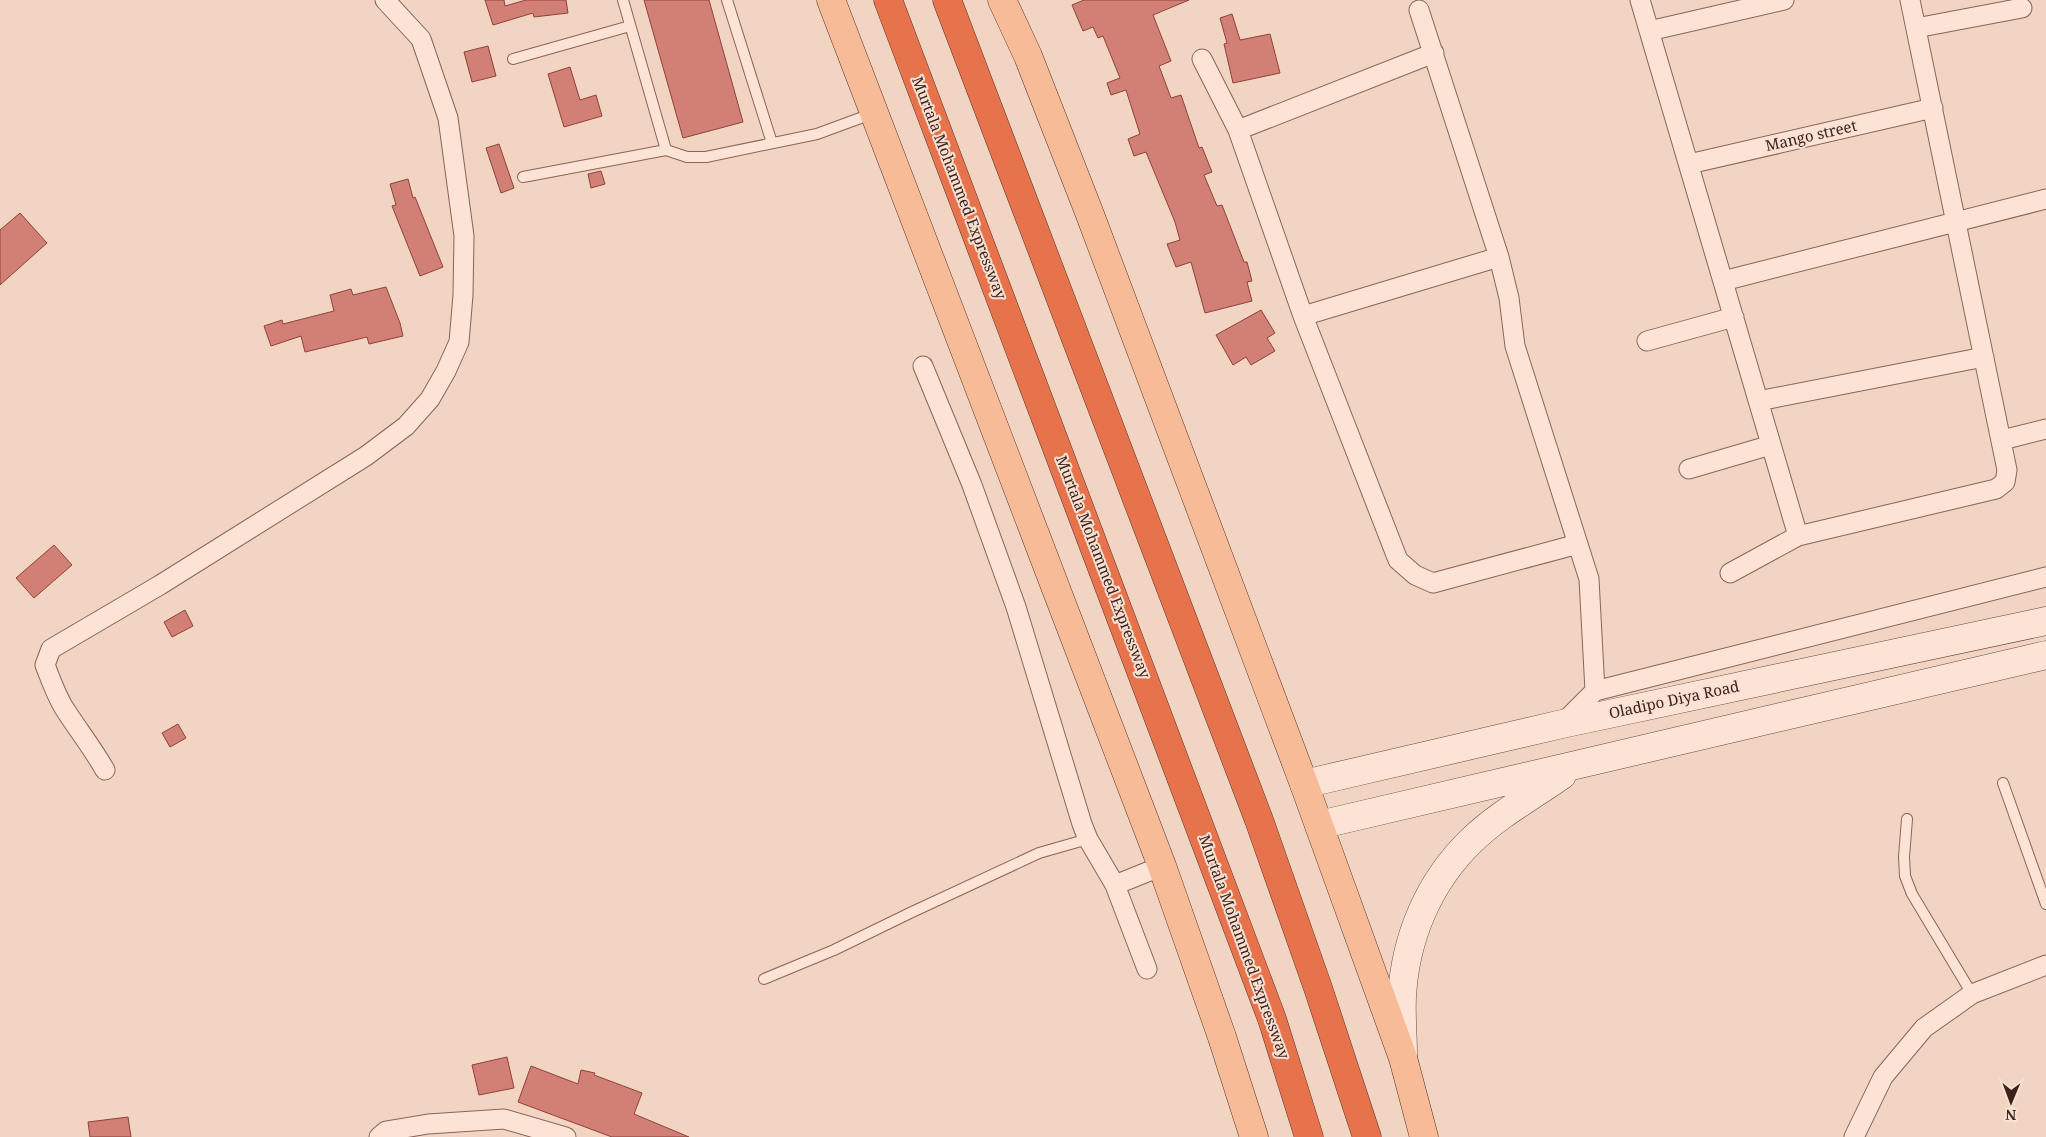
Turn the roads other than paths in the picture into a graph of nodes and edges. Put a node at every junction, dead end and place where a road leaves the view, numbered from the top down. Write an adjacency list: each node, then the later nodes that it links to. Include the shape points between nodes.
1 (385, 0): 49 (street, via 421,39 448,118 464,236 459,342 430,399 406,426 283,509 51,649 45,665 52,683 65,710)
2 (623, 0): 13 (lane)
3 (727, 0): 22 (lane)
4 (831, 0): 20 (main road)
5 (888, 0): 66 (highway, Murtala Mohammed Expressway, via 1272,1019)
6 (947, 0): 67 (highway, via 1259,820)
7 (1002, 0): 51 (main road, via 1028,56 1085,203)
8 (1640, 0): 15 (street)
9 (1784, 0): 15 (street)
10 (1910, 0): 14 (street)
11 (2022, 8): 14 (street)
12 (1419, 10): 16 (street)
13 (630, 26): 17 (lane); 23 (lane)
14 (1916, 28): 19 (street)
15 (1649, 31): 24 (street)
16 (1434, 54): 21 (street); 28 (street)
17 (513, 59)
18 (1202, 59): 21 (street)
19 (1933, 108): 24 (street, Mango street); 27 (street)
20 (875, 113): 22 (lane, via 817,134); 55 (main road)
21 (1238, 130): 30 (street)
22 (772, 143): 23 (lane, via 706,157 686,157)
23 (666, 150): 25 (lane)
24 (1689, 164): 29 (street)
25 (523, 177)
26 (2046, 199): 27 (street)
27 (1957, 222): 29 (street); 33 (street)
28 (1499, 257): 30 (street); 41 (street, via 1510,298 1516,346)
29 (1723, 281): 31 (street)
30 (1303, 316): 41 (street, via 1398,560 1415,575 1433,583)
31 (1734, 317): 32 (street); 35 (street)
32 (1646, 341)
33 (1984, 357): 35 (street); 37 (street)
34 (923, 366): 54 (street, via 972,485 1016,606)
35 (1758, 401): 38 (street)
36 (2046, 429): 37 (street)
37 (2002, 440): 40 (street, via 2007,470 2005,482 1996,489)
38 (1771, 445): 39 (street); 40 (street)
39 (1689, 469)
40 (1798, 536): 42 (street)
41 (1578, 544): 46 (street, via 1589,579)
42 (1730, 573)
43 (2046, 576): 46 (street)
44 (2046, 621): 47 (main road, Oladipo Diya Road)
45 (2046, 655): 48 (main road)
46 (1595, 691): 47 (street)
47 (1562, 724): 51 (main road, Oladipo Diya Road)
48 (1576, 766): 53 (main road); 62 (main road, via 1472,840 1444,872 1425,904 1415,924 1404,979)
49 (105, 770)
50 (2002, 783): 57 (lane)
51 (1304, 784): 53 (main road)
52 (1907, 819): 61 (lane, via 1905,876 1912,894)
53 (1319, 825): 62 (main road)
54 (1088, 839): 56 (street); 60 (lane, via 1039,853)
55 (1162, 866): 56 (street); 65 (main road)
56 (1115, 885): 59 (street)
57 (2046, 904)
58 (2046, 965): 61 (street)
59 (1147, 968)
60 (764, 980)
61 (1972, 994): 69 (street, via 1924,1028 1883,1077)
62 (1403, 1058): 68 (main road)
63 (379, 1137): 64 (street, via 386,1131 428,1124 504,1119)
64 (566, 1137)
65 (1254, 1137)
66 (1309, 1137)
67 (1367, 1137)
68 (1424, 1137)
69 (1854, 1137)

